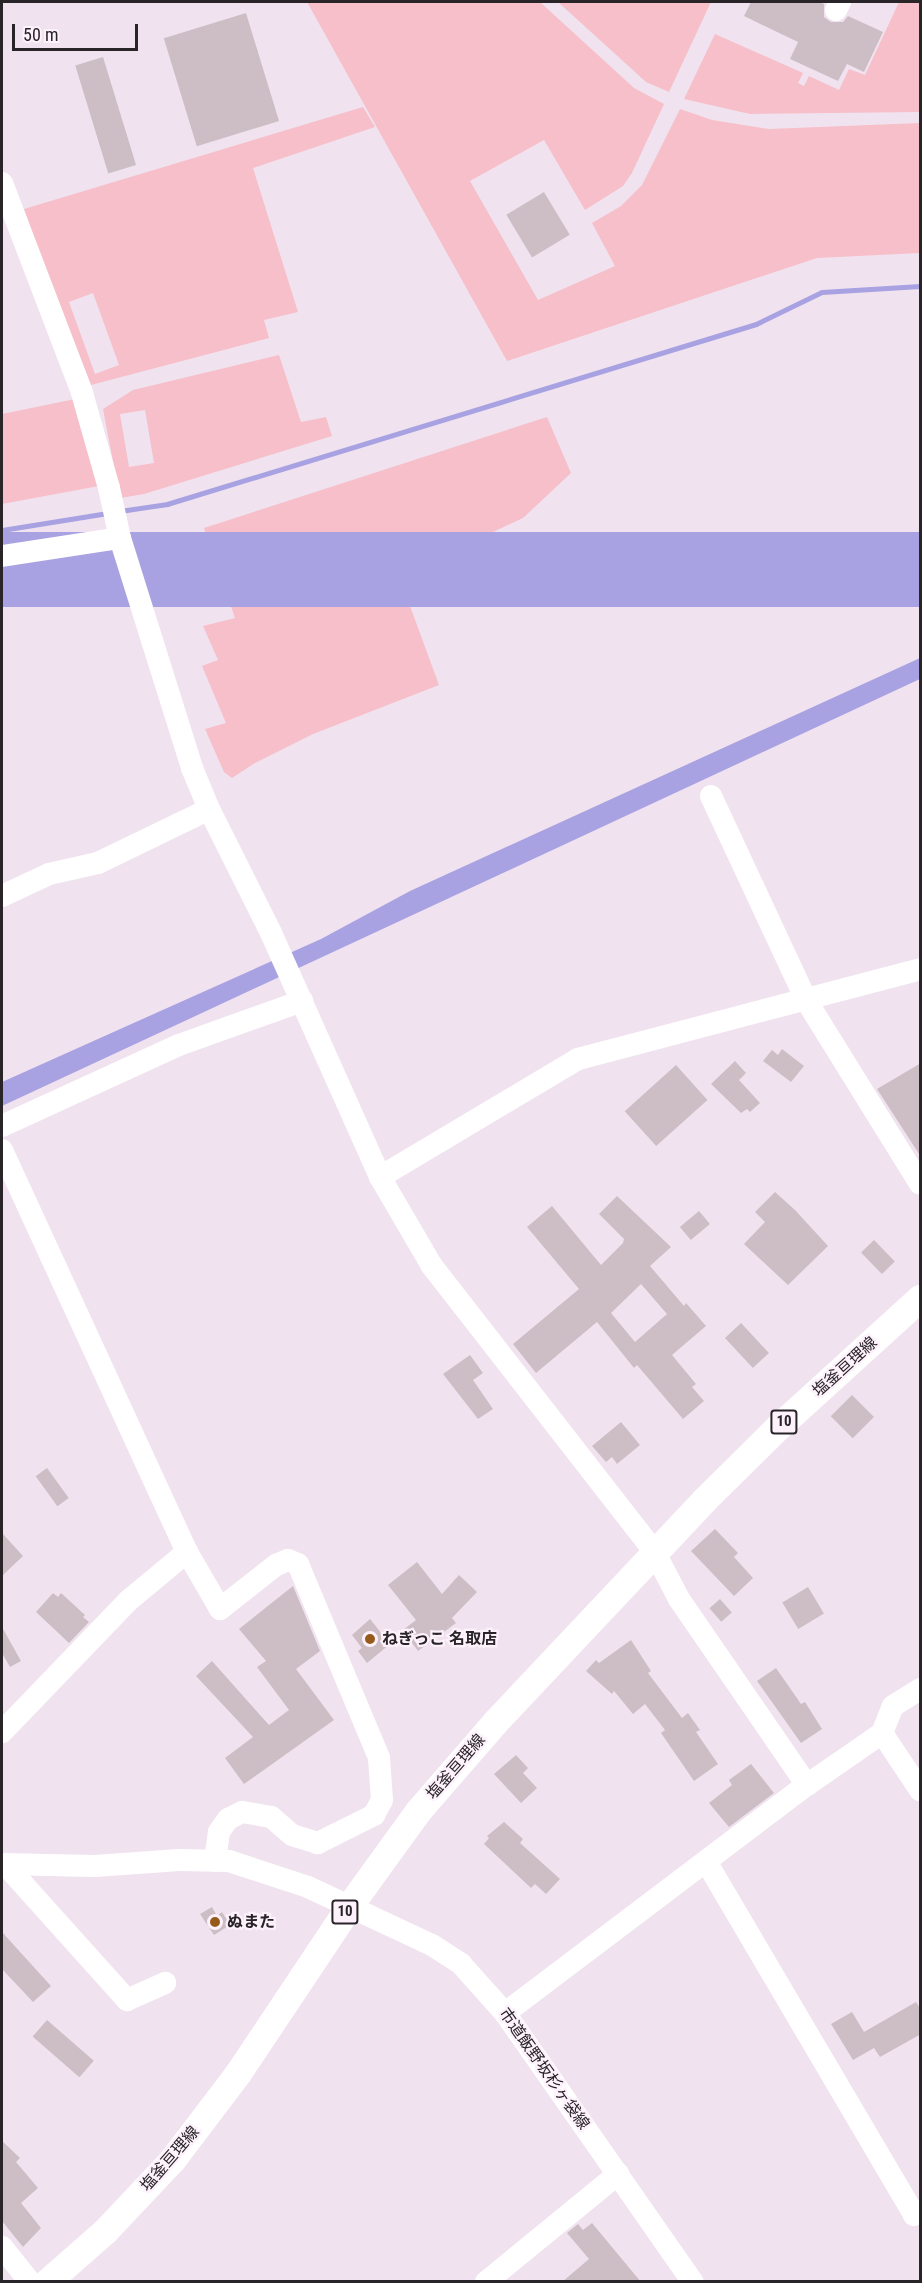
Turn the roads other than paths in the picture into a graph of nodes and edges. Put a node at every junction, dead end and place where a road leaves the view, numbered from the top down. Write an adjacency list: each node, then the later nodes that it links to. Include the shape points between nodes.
1 (2, 183): 2 (street, via 82,393)
2 (119, 533): 3 (street); 5 (street, via 192,768)
3 (2, 556)
4 (711, 796): 9 (street)
5 (209, 809): 6 (street, via 98,863 49,874); 8 (street)
6 (2, 896)
7 (921, 969): 9 (street)
8 (300, 997): 10 (street, via 179,1046); 12 (street)
9 (806, 1000): 12 (street, via 578,1059); 13 (street)
10 (2, 1126)
11 (2, 1150): 16 (street)
12 (380, 1177): 15 (street, via 432,1266)
13 (921, 1184)
14 (921, 1298): 15 (main road, 塩釜亘理線 / 10, via 778,1427)
15 (654, 1551): 20 (street, via 679,1599); 25 (main road, 塩釜亘理線 / 10, via 418,1811)
16 (187, 1552): 18 (street, via 128,1601); 22 (street, via 220,1609 276,1565 288,1560 298,1564 379,1758 382,1786 382,1800 374,1815 318,1843 292,1835 271,1817 242,1812 228,1818 219,1832)
17 (921, 1689): 19 (street, via 893,1706)
18 (2, 1732)
19 (882, 1733): 20 (street); 21 (street)
20 (807, 1785): 23 (street)
21 (921, 1790)
22 (215, 1861): 24 (street, 市道飯野坂杉ヶ袋線, via 95,1866); 25 (street, 市道飯野坂杉ヶ袋線, via 229,1861)
23 (707, 1863): 27 (street); 29 (street, via 914,2215)
24 (3, 1864): 26 (street, via 128,2000)
25 (350, 1905): 27 (street, 市道飯野坂杉ヶ袋線, via 432,1945 461,1964); 33 (main road, 塩釜亘理線 / 10, via 238,2073 172,2160 105,2231)
26 (165, 1983)
27 (505, 2013): 28 (street, 市道飯野坂杉ヶ袋線)
28 (618, 2174): 31 (street); 34 (street, 市道飯野坂杉ヶ袋線)
29 (921, 2211)
30 (2, 2247): 32 (street)
31 (490, 2280)
32 (30, 2282)
33 (48, 2282)
34 (693, 2282)

